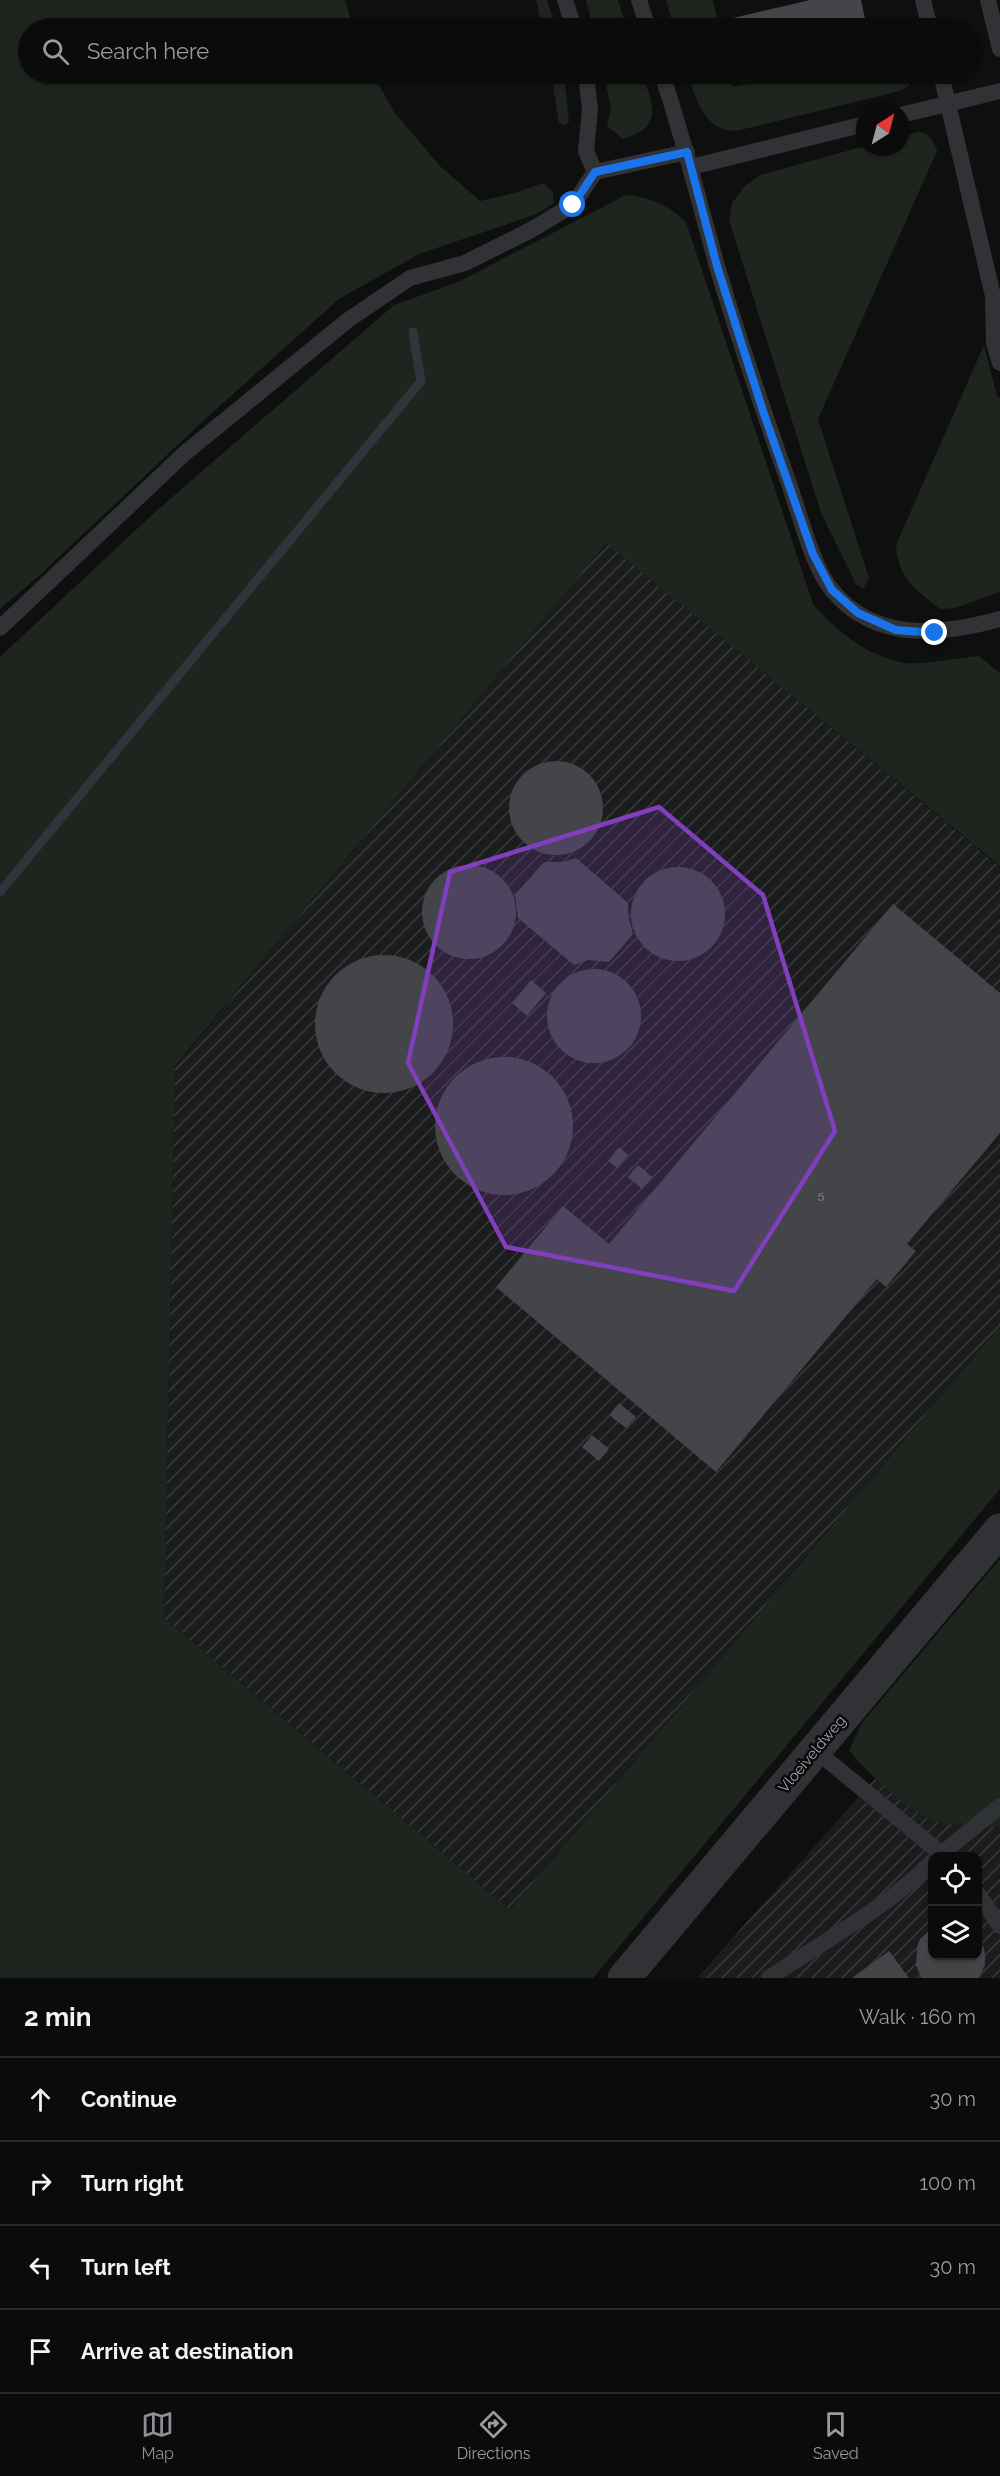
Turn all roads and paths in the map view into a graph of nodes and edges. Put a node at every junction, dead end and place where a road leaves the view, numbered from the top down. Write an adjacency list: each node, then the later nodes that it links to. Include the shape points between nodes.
1 (565, 0): 5 (lane)
2 (639, 0): 6 (lane)
3 (923, 0): 7 (lane)
4 (988, 0): 8 (lane)
5 (571, 18)
6 (645, 18)
7 (928, 18)
8 (1000, 49)
9 (587, 84): 17 (lane, via 591,110 586,151)
10 (665, 84): 16 (lane)
11 (943, 84): 13 (lane)
12 (1000, 91): 13 (lane)
13 (948, 104): 14 (lane); 18 (lane, via 993,296 994,343)
14 (910, 113)
15 (856, 126): 16 (lane)
16 (689, 159): 17 (lane); 19 (lane, via 717,266 763,411 813,554 832,590 858,613 896,630 935,633)
17 (595, 172): 20 (lane, via 573,205 465,263 410,278 348,320 185,453)
18 (1000, 363)
19 (1000, 619)
20 (0, 628)
21 (1000, 1530): 22 (street, Vloeiveldweg)
22 (815, 1750): 24 (lane); 29 (street, Vloeiveldweg)
23 (1000, 1806): 25 (lane)
24 (933, 1852)
25 (945, 1852)
26 (928, 1866): 30 (lane, via 874,1912)
27 (982, 1900): 28 (lane)
28 (1000, 1926)
29 (624, 1978)
30 (769, 1978)

